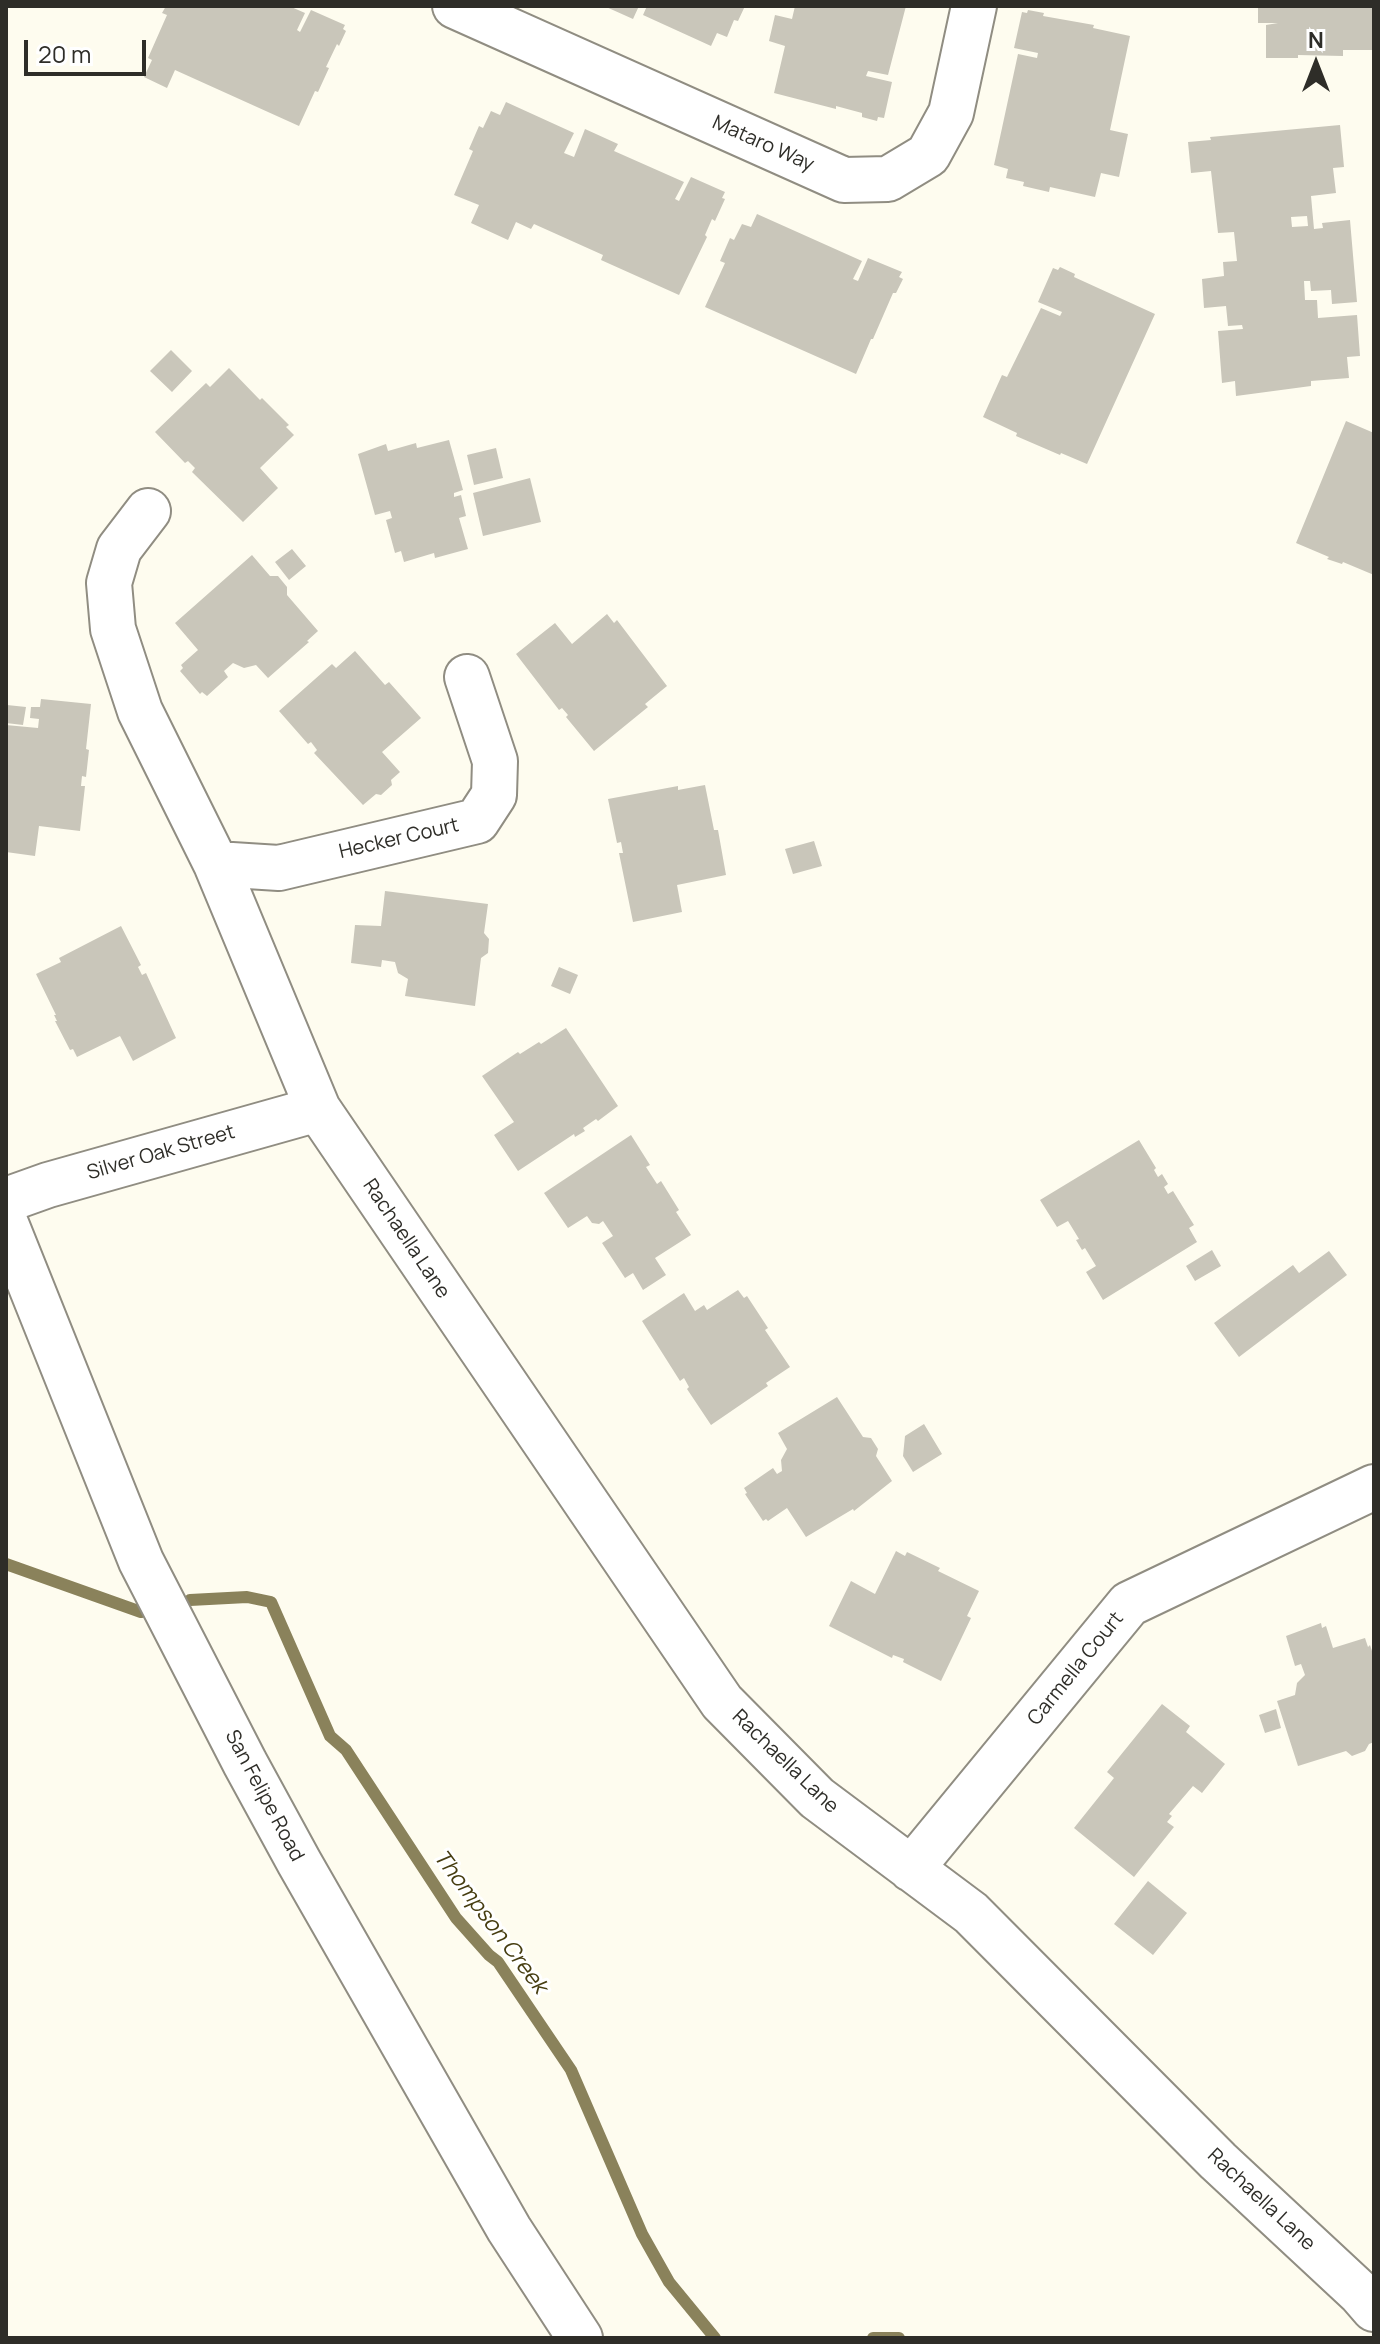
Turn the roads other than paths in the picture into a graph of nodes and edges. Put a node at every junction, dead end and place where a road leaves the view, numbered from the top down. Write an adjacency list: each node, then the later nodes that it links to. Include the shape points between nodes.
1 (455, 6): 2 (street, Mataro Way, via 844,180 888,179 928,155 951,113)
2 (974, 6)
3 (148, 511): 5 (street, via 119,549 109,583 113,629 140,711)
4 (467, 677): 5 (street, Hecker Court, via 495,761 494,795 477,821 279,868)
5 (216, 864): 6 (street)
6 (318, 1109): 7 (street, Silver Oak Street); 10 (street, Rachaella Lane, via 722,1702 817,1798)
7 (6, 1200)
8 (6, 1224): 12 (street, San Felipe Road, via 141,1561 245,1763 509,2229)
9 (1374, 1487): 10 (street, Carmella Court, via 1129,1604)
10 (911, 1869): 11 (street, Rachaella Lane, via 971,1913)
11 (1374, 2309)
12 (580, 2338)

